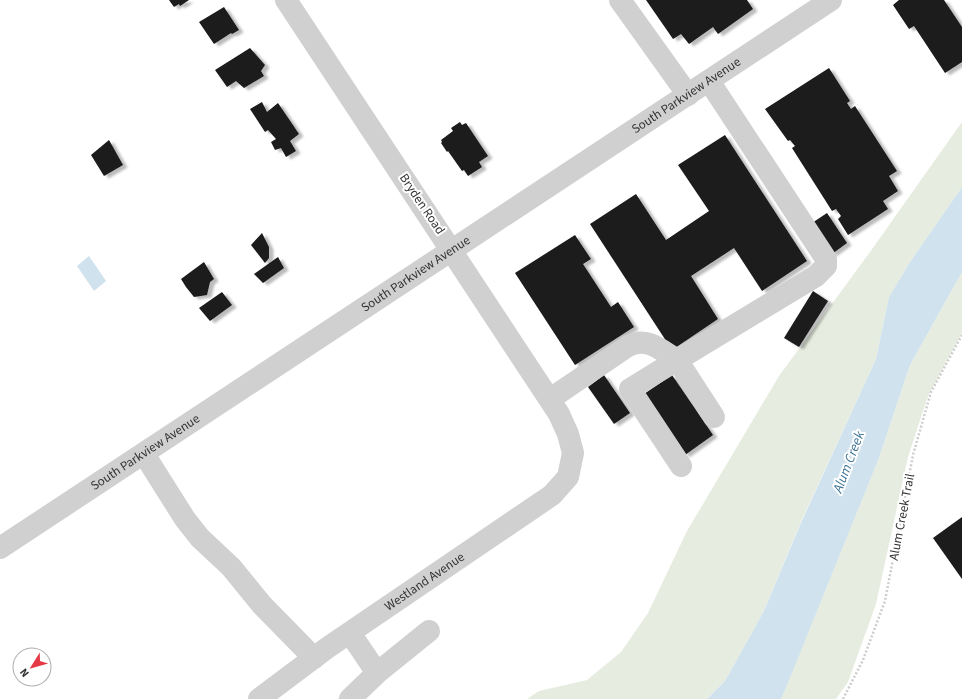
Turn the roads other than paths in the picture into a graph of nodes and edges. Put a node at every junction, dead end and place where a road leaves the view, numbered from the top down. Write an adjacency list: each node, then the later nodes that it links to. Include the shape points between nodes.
1 (286, 0): 6 (street, Bryden Road)
2 (620, 0): 5 (street)
3 (831, 0): 4 (street, South Parkview Avenue)
4 (709, 81): 5 (street, South Parkview Avenue); 7 (street, via 826,259 826,266 816,276)
5 (688, 95): 6 (street, South Parkview Avenue)
6 (453, 250): 8 (street, Bryden Road); 11 (street, South Parkview Avenue)
7 (676, 360): 8 (street, via 651,344 638,342 628,346); 9 (street); 12 (street, via 630,389)
8 (550, 399): 10 (street, Bryden Road, via 560,414)
9 (714, 417)
10 (573, 453): 15 (street, Westland Avenue, via 568,477 552,495)
11 (144, 454): 13 (street, South Parkview Avenue); 16 (street, via 200,538 232,567 262,605)
12 (682, 466)
13 (0, 548)
14 (428, 631): 17 (street)
15 (350, 633): 16 (street, Westland Avenue); 17 (street)
16 (314, 658): 18 (street, Westland Avenue)
17 (377, 673): 19 (street)
18 (258, 699)
19 (350, 699)

